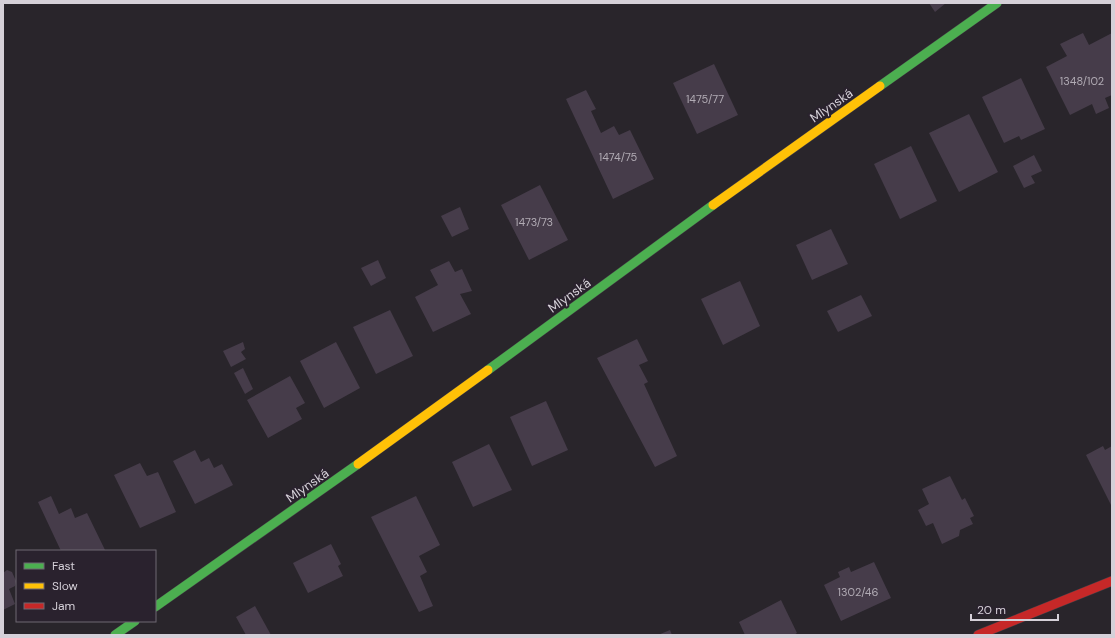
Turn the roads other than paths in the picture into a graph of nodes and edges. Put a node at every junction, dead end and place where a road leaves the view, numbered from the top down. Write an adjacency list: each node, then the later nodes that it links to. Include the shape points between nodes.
1 (997, 3): 3 (street, Mlynská, via 734,190 330,485)
2 (1112, 581): 6 (street)
3 (156, 606)
4 (134, 622): 5 (street)
5 (115, 635)
6 (978, 635)

